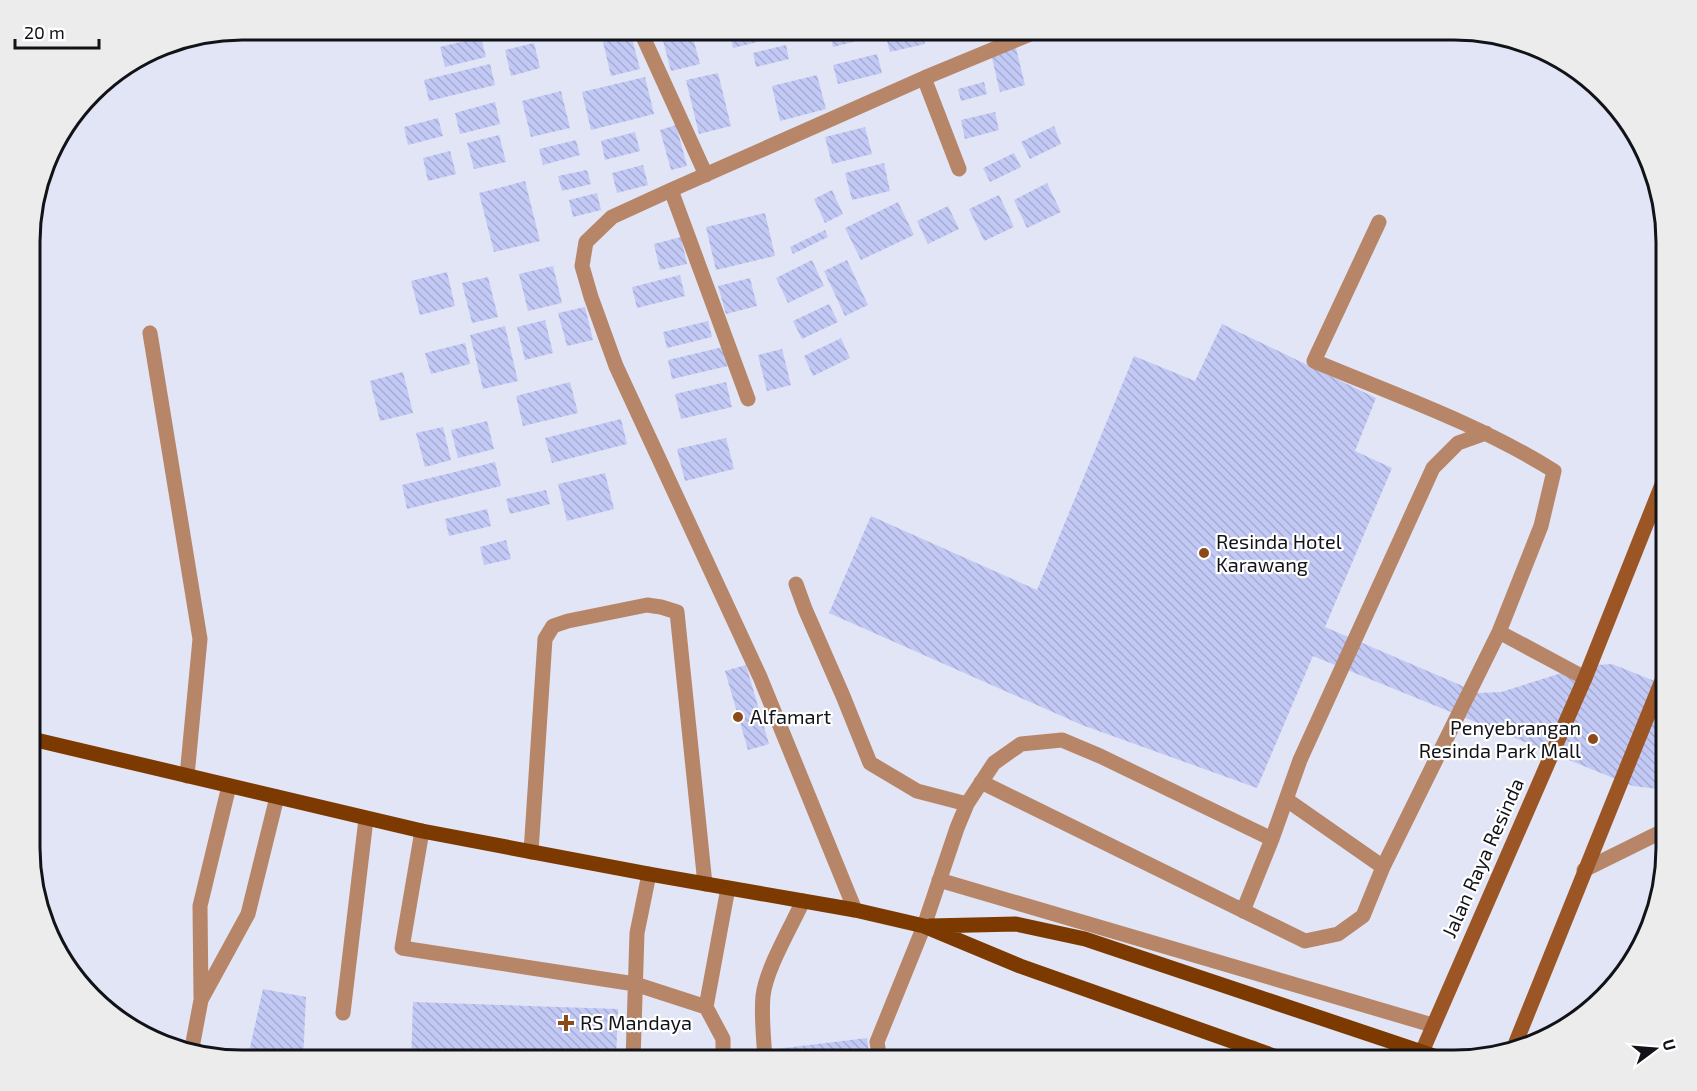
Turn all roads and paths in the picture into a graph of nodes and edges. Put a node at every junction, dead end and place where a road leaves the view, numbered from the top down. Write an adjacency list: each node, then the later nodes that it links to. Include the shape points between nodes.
1 (645, 40): 5 (street)
2 (1016, 40): 3 (street)
3 (924, 78): 4 (street); 5 (street)
4 (959, 169)
5 (706, 175): 6 (street)
6 (671, 190): 9 (street); 35 (street, via 612,217 586,242 582,266 616,366 760,677)
7 (1379, 222): 10 (street, via 1314,361)
8 (150, 333): 17 (street, via 200,639)
9 (748, 399)
10 (1486, 433): 13 (street, via 1554,471 1541,526); 21 (street, via 1458,443 1433,468 1300,760)
11 (1656, 497): 14 (street, Jalan Raya Resinda)
12 (796, 584): 22 (street, via 870,763 917,791)
13 (1498, 632): 14 (street); 28 (street)
14 (1585, 678): 42 (street, Jalan Raya Resinda)
15 (1656, 693): 29 (street)
16 (40, 741): 17 (main road)
17 (187, 776): 19 (main road)
18 (981, 782): 22 (street); 26 (street, via 994,763 1021,744 1062,740); 36 (street)
19 (229, 786): 20 (main road); 39 (street, via 200,906)
20 (277, 797): 23 (main road); 39 (street, via 248,914)
21 (1287, 800): 26 (street); 28 (street)
22 (968, 804): 31 (street)
23 (366, 819): 24 (main road); 41 (street)
24 (422, 831): 27 (main road); 38 (street, via 402,948)
25 (1656, 834): 29 (street)
26 (1272, 839): 36 (street)
27 (531, 852): 30 (main road); 32 (street, via 545,639 553,626 568,621 647,605 662,607 677,612)
28 (1383, 867): 36 (street, via 1363,916 1338,934 1305,941)
29 (1584, 870): 43 (street)
30 (648, 874): 32 (main road); 38 (street, via 637,933)
31 (939, 880): 37 (street); 42 (street)
32 (705, 884): 33 (main road)
33 (728, 888): 34 (main road); 40 (street)
34 (803, 901): 35 (main road); 51 (street, via 763,994)
35 (855, 910): 37 (main road)
36 (1244, 911)
37 (924, 926): 45 (street, via 877,1042); 46 (main road); 47 (main road, via 1016,924 1085,939)
38 (635, 984): 40 (street); 49 (street)
39 (201, 1000): 44 (street)
40 (706, 1007): 50 (street, via 723,1039)
41 (343, 1013)
42 (1432, 1026): 48 (street, Jalan Raya Resinda)
43 (1516, 1041)
44 (193, 1044)
45 (878, 1050)
46 (1241, 1050)
47 (1403, 1050)
48 (1422, 1050)
49 (633, 1051)
50 (723, 1051)
51 (764, 1051)

